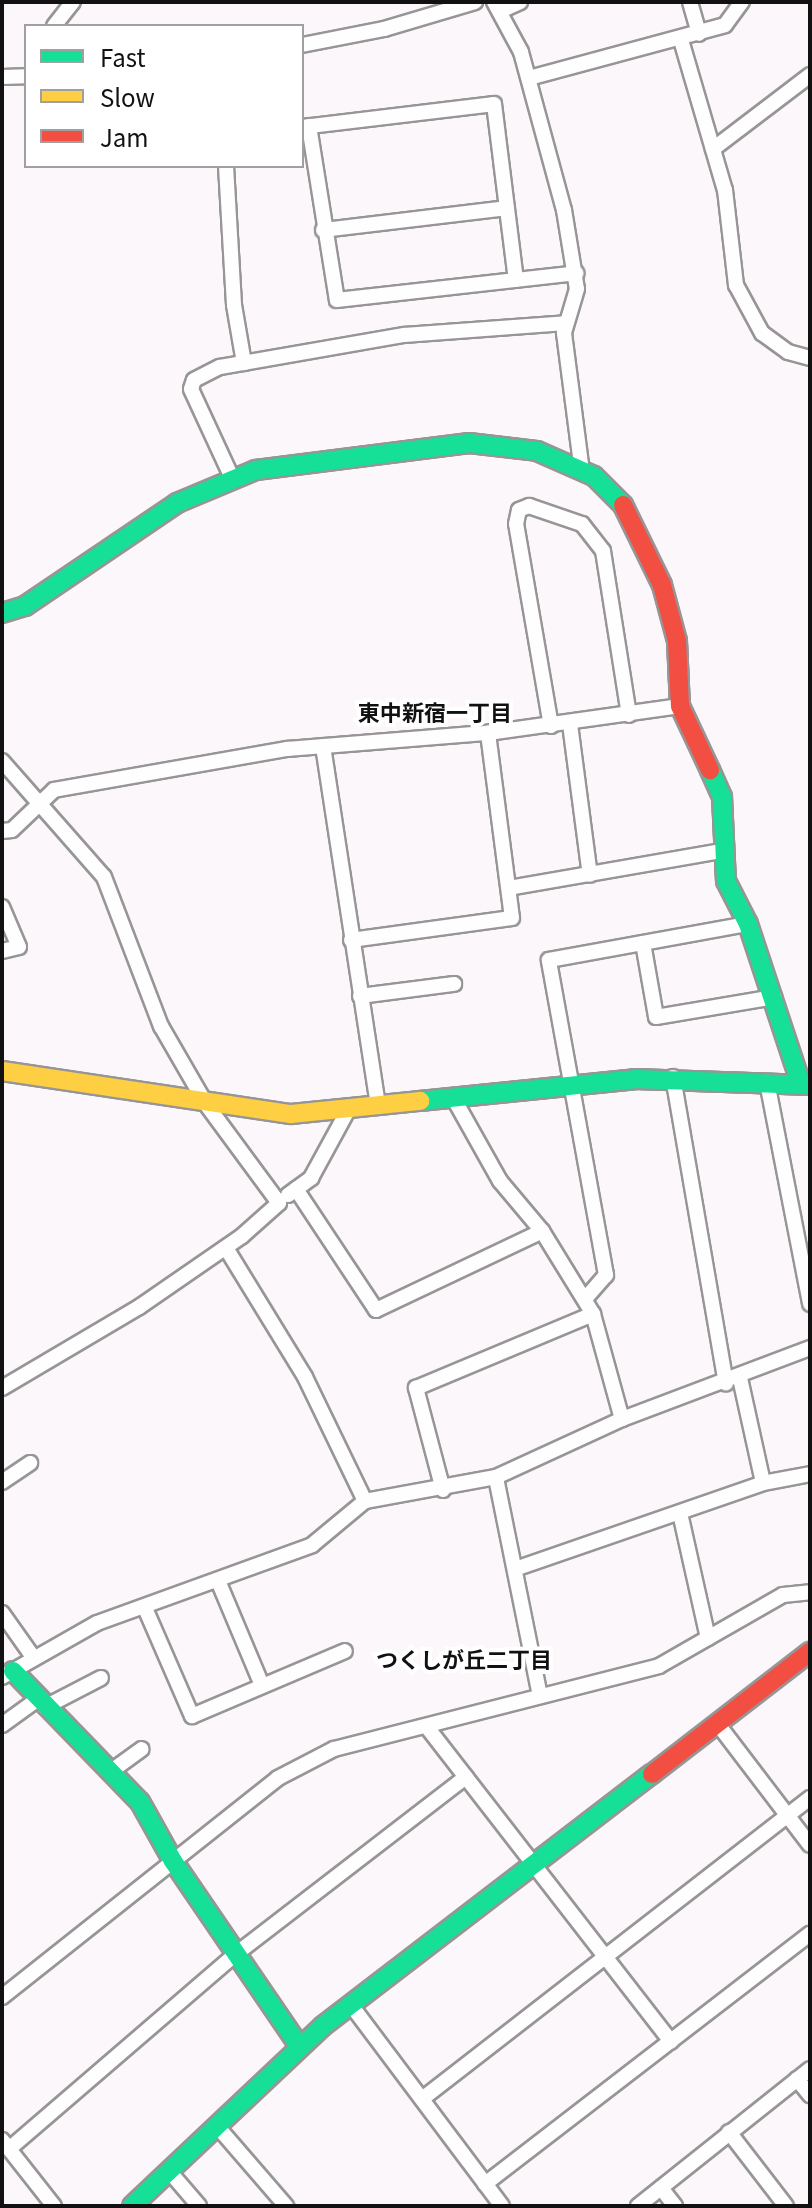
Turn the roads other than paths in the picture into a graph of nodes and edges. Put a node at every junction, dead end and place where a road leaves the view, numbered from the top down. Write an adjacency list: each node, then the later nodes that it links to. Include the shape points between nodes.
1 (73, 2): 7 (street)
2 (475, 2): 10 (street, via 384,29)
3 (520, 2): 6 (street)
4 (690, 2): 8 (street)
5 (742, 2): 8 (street, via 725,25)
6 (497, 7): 14 (street)
7 (56, 24)
8 (699, 34): 9 (street)
9 (681, 40): 14 (street); 16 (street)
10 (304, 45)
11 (810, 75): 16 (street)
12 (24, 76): 13 (street)
13 (2, 77)
14 (529, 78): 20 (street)
15 (306, 127): 18 (street, via 494,104); 19 (street)
16 (713, 149): 23 (street, via 725,190 736,285 750,316 788,352)
17 (226, 168): 24 (street, via 234,305)
18 (507, 208): 19 (street); 21 (street)
19 (323, 230): 21 (street, via 337,300)
20 (576, 273): 21 (street); 22 (street)
21 (516, 280)
22 (566, 323): 24 (street, via 404,335); 25 (street)
23 (810, 358)
24 (244, 363): 26 (street, via 194,380 191,389)
25 (582, 471): 26 (street, via 537,451 469,443 256,470); 28 (street, via 627,509 644,538 677,641)
26 (233, 480): 27 (street, via 177,503 25,606)
27 (2, 613)
28 (680, 706): 29 (street); 37 (street, via 722,797 726,827)
29 (629, 715): 30 (street); 31 (street, via 603,551 582,524 529,506 519,510 516,524)
30 (570, 724): 31 (street); 38 (street)
31 (551, 726): 32 (street)
32 (488, 733): 33 (street); 39 (street)
33 (323, 746): 35 (street, via 54,790); 42 (street)
34 (2, 761): 35 (street)
35 (39, 805): 36 (street, via 12,830); 54 (street, via 104,877 161,1026)
36 (2, 831)
37 (721, 851): 38 (street); 41 (street, via 726,881)
38 (590, 875): 39 (street)
39 (509, 888): 42 (street, via 512,918)
40 (2, 907): 44 (street, via 19,947)
41 (748, 924): 43 (street); 47 (street)
42 (351, 940): 46 (street)
43 (643, 943): 47 (street, via 656,1017); 52 (street, via 549,960)
44 (2, 951)
45 (454, 984): 46 (street)
46 (360, 996): 55 (street)
47 (774, 997): 51 (street)
48 (2, 1071): 54 (street)
49 (673, 1077): 50 (street); 52 (street); 65 (street)
50 (767, 1082): 51 (street); 62 (street)
51 (806, 1085)
52 (570, 1086): 53 (street); 61 (street, via 606,1275)
53 (454, 1099): 55 (street); 59 (street, via 500,1181)
54 (206, 1104): 56 (street, via 291,1114); 58 (street)
55 (378, 1107): 56 (street)
56 (348, 1110): 57 (street, via 311,1178)
57 (296, 1189): 58 (street); 59 (street, via 376,1310)
58 (279, 1203): 60 (street)
59 (542, 1231): 61 (street)
60 (226, 1248): 66 (street); 74 (street, via 305,1377)
61 (585, 1299): 63 (street)
62 (810, 1304)
63 (593, 1314): 67 (street); 73 (street, via 416,1388)
64 (810, 1348): 65 (street)
65 (733, 1380): 67 (street); 72 (street)
66 (2, 1388)
67 (622, 1419): 70 (street)
68 (30, 1463): 71 (street)
69 (810, 1474): 72 (street)
70 (496, 1477): 73 (street); 76 (street)
71 (2, 1482)
72 (763, 1483): 75 (street)
73 (443, 1490): 74 (street)
74 (365, 1501): 77 (street, via 312,1545)
75 (680, 1513): 76 (street); 81 (street)
76 (515, 1569): 88 (street)
77 (219, 1583): 79 (street); 87 (street)
78 (810, 1592): 81 (street, via 783,1595)
79 (145, 1608): 84 (street, via 97,1623); 87 (street, via 192,1716)
80 (2, 1613): 84 (street)
81 (708, 1638): 88 (street, via 659,1666)
82 (345, 1651): 87 (street)
83 (810, 1652): 90 (street)
84 (33, 1657): 85 (street)
85 (8, 1674): 89 (street)
86 (101, 1678): 89 (street)
87 (261, 1683)
88 (540, 1696): 92 (street)
89 (41, 1703): 91 (street); 94 (street)
90 (717, 1723): 97 (street); 100 (street)
91 (2, 1725)
92 (427, 1727): 95 (street); 99 (street, via 334,1749 278,1778)
93 (142, 1749): 94 (street)
94 (110, 1772): 99 (street, via 140,1802)
95 (466, 1777): 100 (street); 102 (street)
96 (810, 1798): 97 (street)
97 (787, 1816): 98 (street); 103 (street)
98 (810, 1845)
99 (173, 1861): 102 (street); 104 (street)
100 (535, 1865): 103 (street); 105 (street)
101 (810, 1934): 106 (street)
102 (236, 1954): 107 (street); 114 (street)
103 (605, 1955): 106 (street); 111 (street)
104 (2, 1997)
105 (351, 2005): 107 (street); 111 (street)
106 (671, 2041): 116 (street)
107 (300, 2047): 112 (street)
108 (810, 2069): 109 (street)
109 (797, 2079): 110 (street); 113 (street)
110 (810, 2095)
111 (422, 2099): 116 (street)
112 (217, 2126): 115 (street); 121 (street)
113 (729, 2132): 117 (street); 125 (street)
114 (5, 2144): 118 (street)
115 (169, 2171): 119 (street); 120 (street)
116 (485, 2184): 122 (street)
117 (661, 2188): 123 (street); 124 (street)
118 (54, 2206)
119 (132, 2206)
120 (199, 2206)
121 (286, 2206)
122 (502, 2206)
123 (638, 2206)
124 (675, 2206)
125 (786, 2206)

